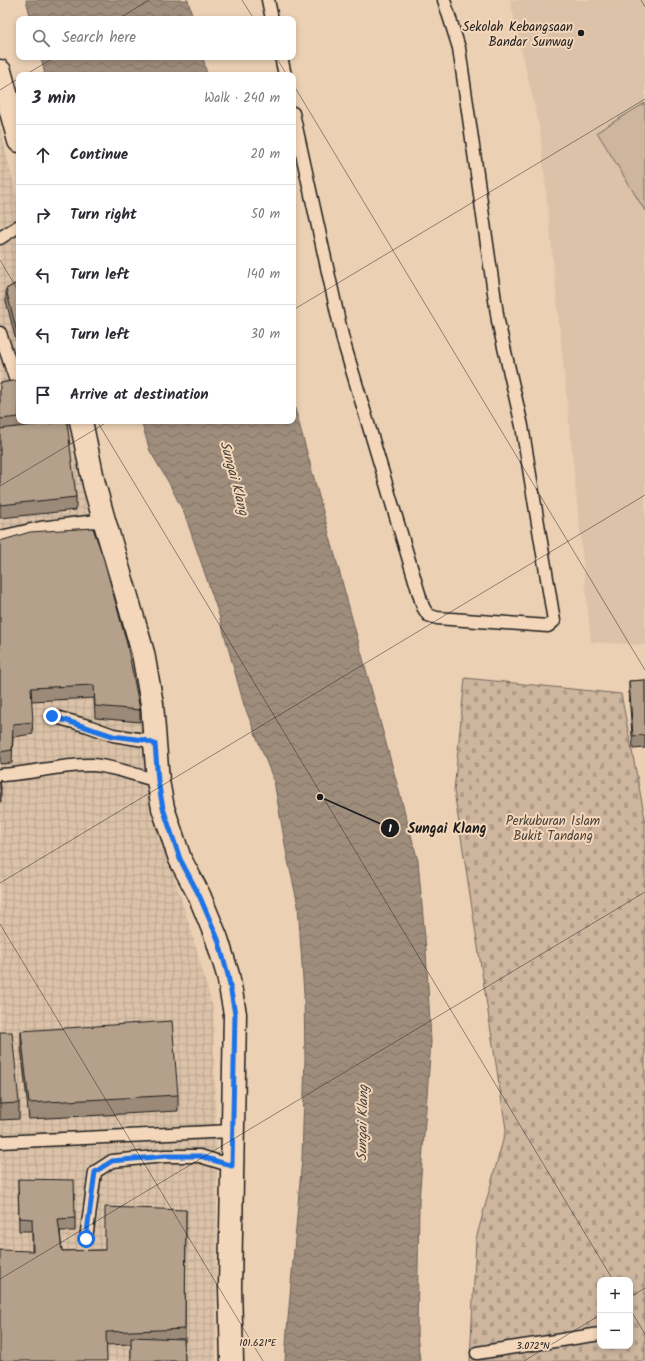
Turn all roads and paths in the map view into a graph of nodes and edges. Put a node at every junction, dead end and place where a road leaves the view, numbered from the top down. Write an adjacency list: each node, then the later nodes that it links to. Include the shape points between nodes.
1 (268, 0): 3 (lane)
2 (444, 0): 7 (lane, via 459,48 498,321 522,426 554,621 548,626 437,618 428,615 423,607 343,340)
3 (271, 16)
4 (282, 60): 6 (lane)
5 (0, 71): 8 (street)
6 (284, 72)
7 (296, 127)
8 (16, 130)
9 (16, 228): 10 (lane)
10 (0, 238)
11 (0, 333): 12 (lane)
12 (16, 381)
13 (82, 424): 14 (street)
14 (104, 520): 15 (lane, via 40,528); 17 (street, via 143,653 152,704)
15 (0, 537)
16 (52, 716): 17 (lane, via 113,736)
17 (155, 744): 19 (street)
18 (0, 775): 19 (lane, via 93,765)
19 (158, 781): 20 (street, via 163,808 180,859 218,939 228,975 235,1014)
20 (232, 1131): 21 (lane); 22 (street)
21 (0, 1142)
22 (232, 1166): 23 (lane, via 200,1156 112,1161 95,1172); 26 (street)
23 (86, 1239)
24 (597, 1334): 25 (lane)
25 (477, 1353)
26 (232, 1361)

